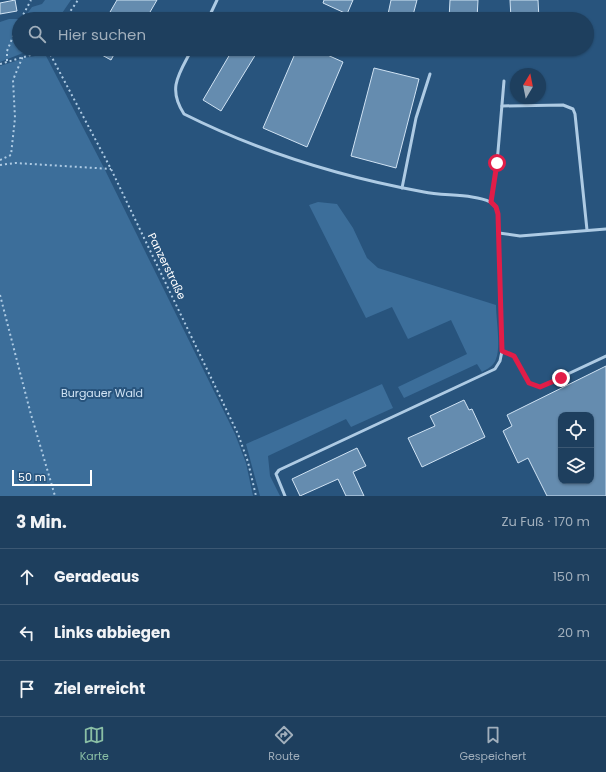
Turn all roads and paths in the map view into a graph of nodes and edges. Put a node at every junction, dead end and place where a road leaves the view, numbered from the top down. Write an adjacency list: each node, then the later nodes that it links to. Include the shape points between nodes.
1 (30, 0): 4 (path)
2 (78, 0): 5 (path)
3 (217, 0): 6 (lane)
4 (24, 12)
5 (70, 12)
6 (211, 12)
7 (12, 39): 11 (path, via 7,51)
8 (23, 56): 11 (path); 16 (path, via 13,80 15,118 11,155)
9 (52, 56): 18 (path, Panzerstraße)
10 (189, 56): 19 (lane, via 176,82 175,95 184,114 289,159 354,178)
11 (7, 61): 12 (path)
12 (0, 64)
13 (430, 74): 19 (lane, via 416,118)
14 (504, 81): 15 (lane)
15 (502, 106): 20 (lane); 22 (lane, via 563,105 573,109)
16 (0, 160)
17 (0, 165): 18 (path, via 15,163)
18 (111, 169): 28 (path, Panzerstraße, via 238,434)
19 (402, 188): 20 (lane)
20 (491, 202): 23 (lane, via 498,214)
21 (606, 229): 22 (lane)
22 (587, 230): 23 (lane, via 520,236)
23 (499, 233): 25 (lane)
24 (0, 296): 27 (path)
25 (502, 351): 26 (lane, via 514,356 529,383 540,387); 29 (lane, via 495,369 486,374 279,470 276,478)
26 (606, 356)
27 (55, 496)
28 (256, 496)
29 (285, 496)

